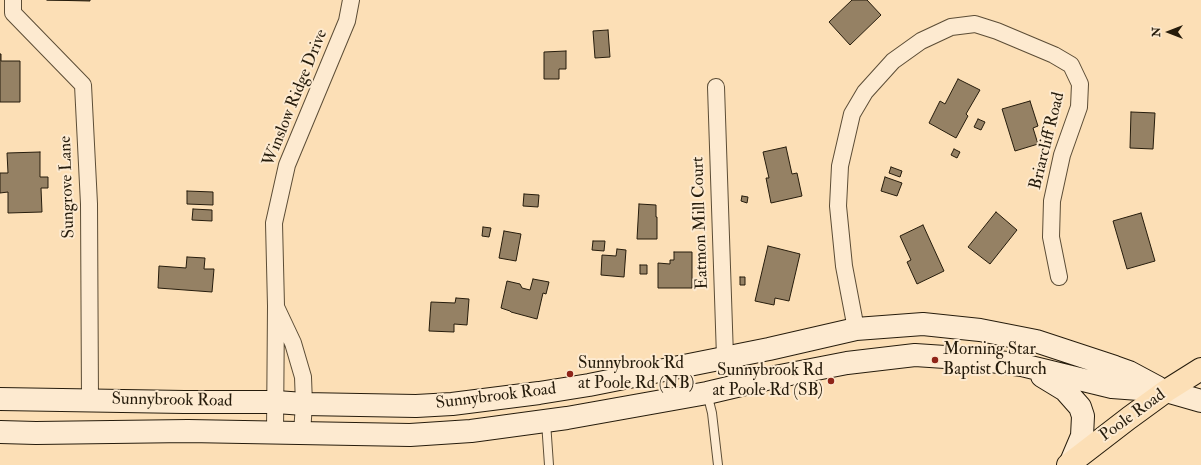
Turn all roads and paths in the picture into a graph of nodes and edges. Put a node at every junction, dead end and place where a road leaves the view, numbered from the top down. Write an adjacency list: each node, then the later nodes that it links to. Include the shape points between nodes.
1 (351, 0): 5 (street, Winslow Ridge Drive, via 347,21 287,165 274,223)
2 (9, 8): 14 (street, Sungrove Lane, via 83,85 89,204)
3 (716, 87): 7 (street, Eatmon Mill Court)
4 (1059, 277): 6 (street, Briarcliff Road, via 1051,237 1052,201 1062,155 1079,107 1080,84 1070,65 1054,55 975,24 951,27 921,41 893,60 865,92 852,114 840,166 838,206 844,266)
5 (276, 306): 16 (street, Winslow Ridge Drive); 17 (street, Winslow Ridge Drive, via 293,343 303,377)
6 (856, 329): 7 (main road, Sunnybrook Road); 11 (main road, Sunnybrook Road, via 923,324 980,330 1029,340 1115,367)
7 (725, 357): 10 (main road, Sunnybrook Road)
8 (1022, 365): 11 (main road, Sunnybrook Road, via 1112,387); 12 (main road, Sunnybrook Road, via 976,358 915,355 840,365); 22 (main road, via 1065,390 1080,408 1083,416 1082,436)
9 (1201, 369): 11 (main road, Poole Road)
10 (664, 370): 17 (main road, Sunnybrook Road, via 539,394 452,404); 18 (main road, via 630,392 582,400 554,408 548,413)
11 (1166, 391): 15 (main road, Sunnybrook Road); 22 (main road, Poole Road)
12 (707, 392): 18 (main road, Sunnybrook Road); 24 (lane)
13 (0, 399): 14 (main road, Sunnybrook Road)
14 (90, 401): 16 (main road, Sunnybrook Road)
15 (1201, 401)
16 (276, 402): 17 (main road, Sunnybrook Road); 20 (street, Winslow Ridge Drive)
17 (304, 404): 21 (street, Winslow Ridge Drive)
18 (546, 421): 21 (main road, Sunnybrook Road, via 471,431 410,435); 23 (lane)
19 (0, 432): 20 (main road, Sunnybrook Road, via 188,430)
20 (275, 433): 21 (main road, Sunnybrook Road)
21 (302, 433)
22 (1069, 464)
23 (549, 465)
24 (718, 465)

